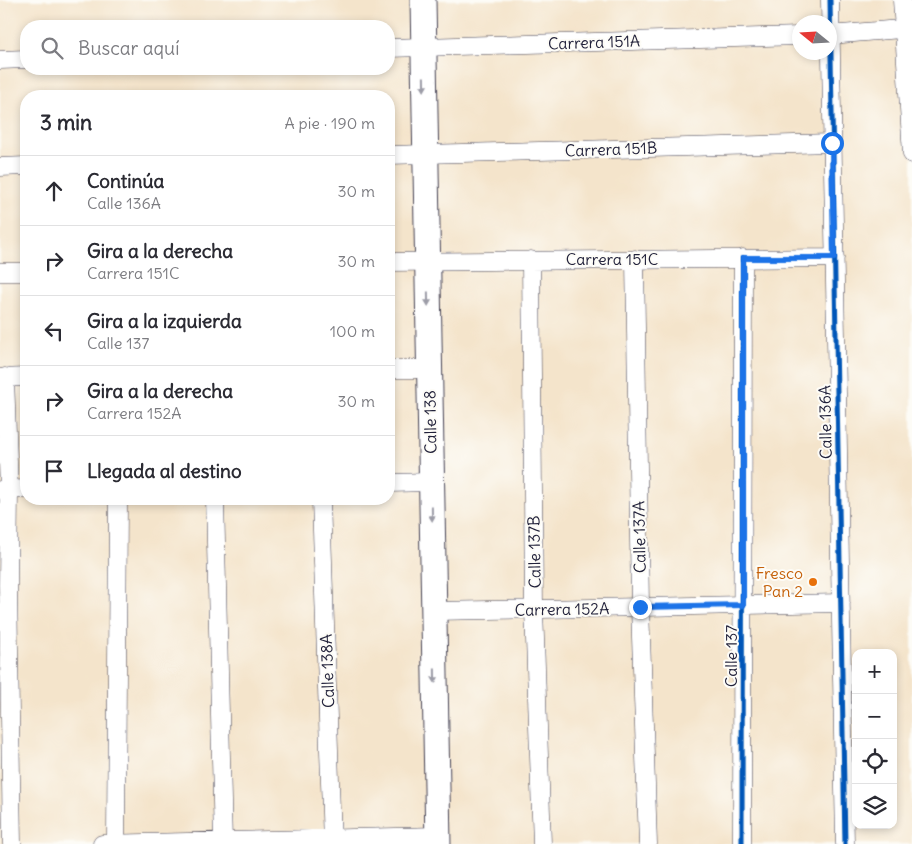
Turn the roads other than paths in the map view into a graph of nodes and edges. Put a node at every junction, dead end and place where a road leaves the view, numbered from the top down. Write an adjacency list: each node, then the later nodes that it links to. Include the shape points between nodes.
1 (422, 0): 8 (main road, Calle 138)
2 (830, 0): 4 (street, Calle 136A)
3 (902, 0): 5 (street)
4 (830, 15)
5 (908, 28): 6 (street); 15 (street)
6 (837, 34)
7 (792, 36): 8 (street, Carrera 151A)
8 (424, 47): 9 (street, Carrera 151A); 14 (main road, Calle 138, one-way to 14)
9 (395, 48)
10 (20, 59): 11 (street)
11 (0, 60)
12 (830, 60): 13 (street, Calle 136A)
13 (832, 143): 14 (street, Carrera 151B); 20 (street, Calle 136A)
14 (425, 154): 16 (street, Carrera 151B); 23 (main road, Calle 138)
15 (912, 154)
16 (395, 155)
17 (20, 166): 18 (street)
18 (0, 167)
19 (743, 258): 20 (street, Carrera 151C); 21 (street, Carrera 151C); 39 (street, Calle 137)
20 (834, 258): 38 (street, Calle 136A)
21 (635, 259): 22 (street, Carrera 151C); 40 (street, Calle 137A)
22 (531, 260): 23 (street, Carrera 151C); 41 (street, Calle 137B)
23 (427, 261): 24 (street, Carrera 151C); 27 (main road, Calle 138, one-way to 27)
24 (395, 262)
25 (0, 272): 26 (street)
26 (20, 272)
27 (429, 369): 28 (street); 31 (main road, Calle 138)
28 (395, 370)
29 (2, 377): 30 (street); 33 (street)
30 (20, 377)
31 (432, 482): 32 (street); 42 (main road, Calle 138, one-way to 42)
32 (395, 483)
33 (12, 489): 37 (street)
34 (118, 505): 50 (street)
35 (215, 505): 47 (street)
36 (321, 505): 46 (street, Calle 138A)
37 (4, 585): 43 (street)
38 (841, 604): 39 (street, Carrera 152A); 54 (street, Calle 136A)
39 (743, 605): 40 (street, Carrera 152A); 53 (street, Calle 137)
40 (640, 607): 41 (street, Carrera 152A); 52 (street, Calle 137A)
41 (534, 609): 42 (street, Carrera 152A); 51 (street, Calle 137B)
42 (434, 611): 45 (main road, Calle 138, one-way to 45)
43 (5, 692): 44 (street)
44 (5, 791): 48 (street)
45 (438, 840): 46 (street)
46 (332, 841): 47 (street)
47 (223, 843): 50 (street)
48 (12, 844)
49 (102, 844): 50 (street)
50 (116, 844)
51 (542, 844)
52 (648, 844)
53 (742, 844)
54 (845, 844)

